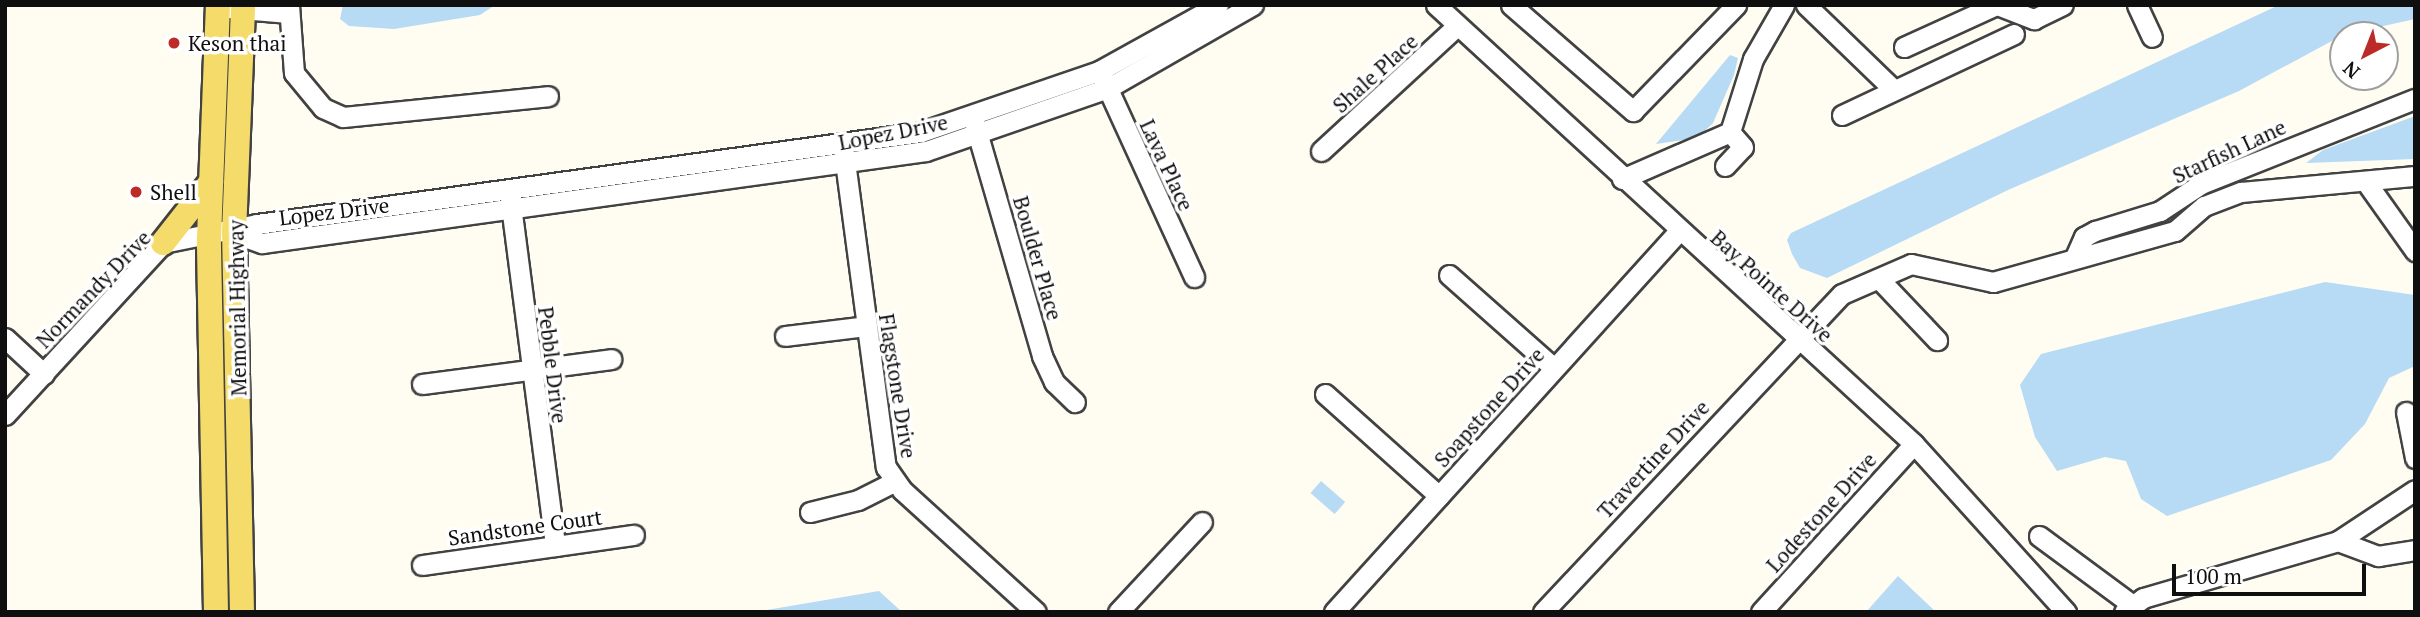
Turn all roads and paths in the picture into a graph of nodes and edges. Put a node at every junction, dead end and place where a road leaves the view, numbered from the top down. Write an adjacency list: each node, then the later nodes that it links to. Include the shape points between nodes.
1 (1217, 5): 18 (street, Lopez Drive)
2 (1253, 5): 18 (street, Lopez Drive)
3 (1436, 5): 14 (street, Bay Pointe Drive)
4 (1511, 5): 5 (street, via 1633,111)
5 (1736, 5)
6 (1784, 5): 24 (street, via 1753,59)
7 (1806, 5): 19 (street)
8 (1997, 5): 9 (street, via 2034,19); 17 (street)
9 (2063, 5)
10 (2137, 5): 16 (street)
11 (217, 6): 12 (street); 31 (main road, Memorial Highway)
12 (243, 7): 13 (street); 36 (main road, Memorial Highway)
13 (289, 9): 20 (street, via 294,73 323,108 343,117)
14 (1457, 26): 26 (street, Shale Place); 30 (street, Bay Pointe Drive)
15 (2014, 34): 19 (street)
16 (2152, 37)
17 (1903, 47)
18 (1103, 80): 23 (street, Lopez Drive); 25 (street, Lopez Drive); 42 (street, Lava Place)
19 (1891, 87): 22 (street)
20 (548, 96)
21 (2415, 99): 40 (street, Starfish Lane, via 2202,184 2160,211 2095,231 2084,237)
22 (1842, 115)
23 (973, 118): 25 (street, Boulder Place); 27 (street, Lopez Drive)
24 (1730, 132): 28 (street, via 1743,147); 30 (street)
25 (979, 137): 27 (street, Lopez Drive); 55 (street, Boulder Place, via 1042,356 1054,382)
26 (1321, 151)
27 (844, 156): 33 (street, Lopez Drive); 34 (street, Lopez Drive); 44 (street, Flagstone Drive)
28 (1725, 166)
29 (2415, 176): 32 (street, Travertine Drive)
30 (1622, 179): 35 (street, Bay Pointe Drive)
31 (211, 182): 37 (main road, Memorial Highway); 38 (main road)
32 (2366, 182): 39 (street); 40 (street, Travertine Drive, via 2241,192 2204,206 2175,231)
33 (509, 190): 34 (street, Pebble Drive); 36 (street, Lopez Drive, via 257,224)
34 (511, 210): 36 (street, Lopez Drive, via 262,243); 51 (street, Pebble Drive)
35 (1678, 232): 46 (street, Bay Pointe Drive); 50 (street, Soapstone Drive)
36 (234, 233): 37 (street, Normandy Drive); 73 (main road, Memorial Highway)
37 (209, 238): 38 (street, Normandy Drive); 72 (main road, Memorial Highway)
38 (163, 243): 52 (street, Normandy Drive)
39 (2415, 251)
40 (2075, 257): 43 (street, Travertine Drive, via 1993,282 1911,264)
41 (1449, 275): 50 (street)
42 (1194, 277)
43 (1880, 280): 46 (street, Travertine Drive, via 1842,294); 48 (street)
44 (866, 326): 45 (street); 60 (street, Flagstone Drive, via 884,459)
45 (785, 336)
46 (1796, 337): 58 (street, Bay Pointe Drive); 77 (street, Travertine Drive)
47 (5, 338): 52 (street)
48 (1937, 340)
49 (611, 359): 51 (street)
50 (1554, 368): 62 (street, Soapstone Drive)
51 (530, 371): 53 (street); 68 (street, Pebble Drive)
52 (44, 374): 57 (street, Normandy Drive)
53 (422, 384)
54 (1325, 394): 62 (street)
55 (1075, 402)
56 (2406, 412): 59 (street)
57 (5, 415)
58 (1914, 444): 78 (street, Lodestone Drive); 79 (street, Bay Pointe Drive)
59 (2415, 458)
60 (894, 482): 63 (street, via 858,500); 74 (street, Flagstone Drive)
61 (2415, 490): 67 (street)
62 (1439, 496): 76 (street, Soapstone Drive)
63 (810, 512)
64 (1202, 523): 75 (street)
65 (634, 535): 68 (street, Sandstone Court)
66 (2039, 536): 71 (street)
67 (2338, 541): 69 (street, via 2378,556); 71 (street)
68 (555, 545): 70 (street, Sandstone Court)
69 (2415, 550)
70 (422, 565)
71 (2127, 607)
72 (216, 612)
73 (242, 612)
74 (1036, 612)
75 (1118, 612)
76 (1334, 612)
77 (1543, 612)
78 (1761, 612)
79 (2066, 612)

